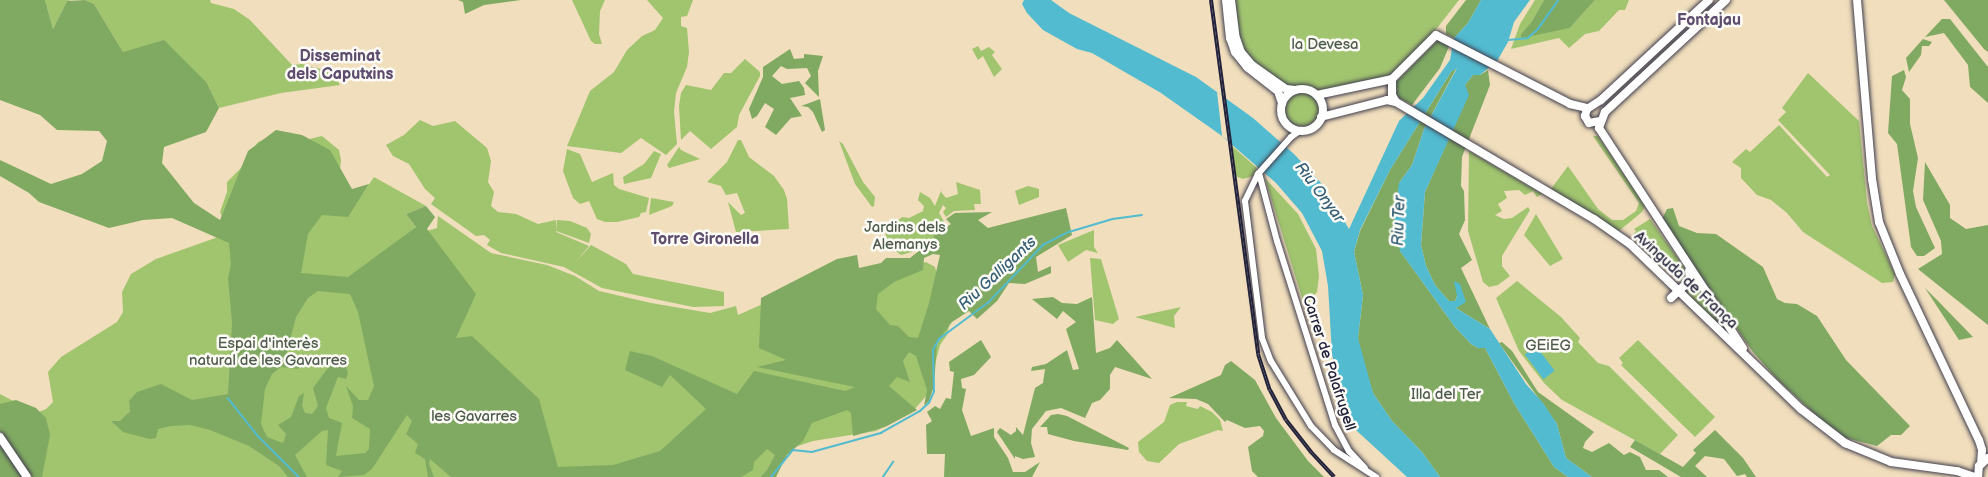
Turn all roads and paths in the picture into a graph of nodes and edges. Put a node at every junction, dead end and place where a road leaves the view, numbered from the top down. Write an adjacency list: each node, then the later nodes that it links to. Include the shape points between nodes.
1 (1226, 0): 9 (main road, via 1236,54 1246,67 1278,91)
2 (1232, 0): 7 (main road, via 1235,35 1242,54 1286,89)
3 (1709, 0): 11 (main road)
4 (1726, 0): 13 (main road)
5 (1857, 0): 24 (main road, via 1879,222)
6 (1392, 79): 8 (main road); 10 (main road, via 1392,95); 11 (main road, via 1440,37 1575,107)
7 (1295, 90): 8 (main road); 9 (main road)
8 (1317, 95): 12 (main road)
9 (1282, 104): 14 (main road, via 1283,117)
10 (1399, 104): 12 (main road, via 1387,100); 19 (main road, Avinguda de França, via 1602,224)
11 (1590, 107): 13 (main road, via 1598,108); 13 (main road, via 1586,120 1594,124)
12 (1321, 117): 15 (main road, via 1312,127)
13 (1601, 118): 18 (main road, Avinguda de França, via 1600,133)
14 (1291, 127): 15 (main road); 16 (street)
15 (1302, 130): 16 (street)
16 (1289, 140): 17 (street)
17 (1261, 172): 29 (street, Carrer de Palafrugell, via 1291,287 1335,425 1348,452); 29 (street, via 1245,201 1261,324 1271,361 1304,416 1334,450)
18 (1688, 267): 20 (main road); 22 (main road, Avinguda de França)
19 (1669, 280): 20 (main road); 21 (main road, Avinguda de França, via 1673,287 1671,298)
20 (1688, 283): 21 (main road)
21 (1680, 291): 22 (main road, Avinguda de França)
22 (1753, 363): 28 (main road, Avinguda de França, via 1813,420 1852,447 1891,462)
23 (0, 437): 30 (highway)
24 (1979, 440): 25 (main road); 27 (main road)
25 (1988, 452)
26 (1988, 458): 27 (main road)
27 (1980, 465): 28 (main road, Avinguda de França); 32 (main road)
28 (1957, 471): 32 (main road, Avinguda de França)
29 (1370, 472): 31 (street)
30 (27, 477)
31 (1376, 477)
32 (1976, 477)

